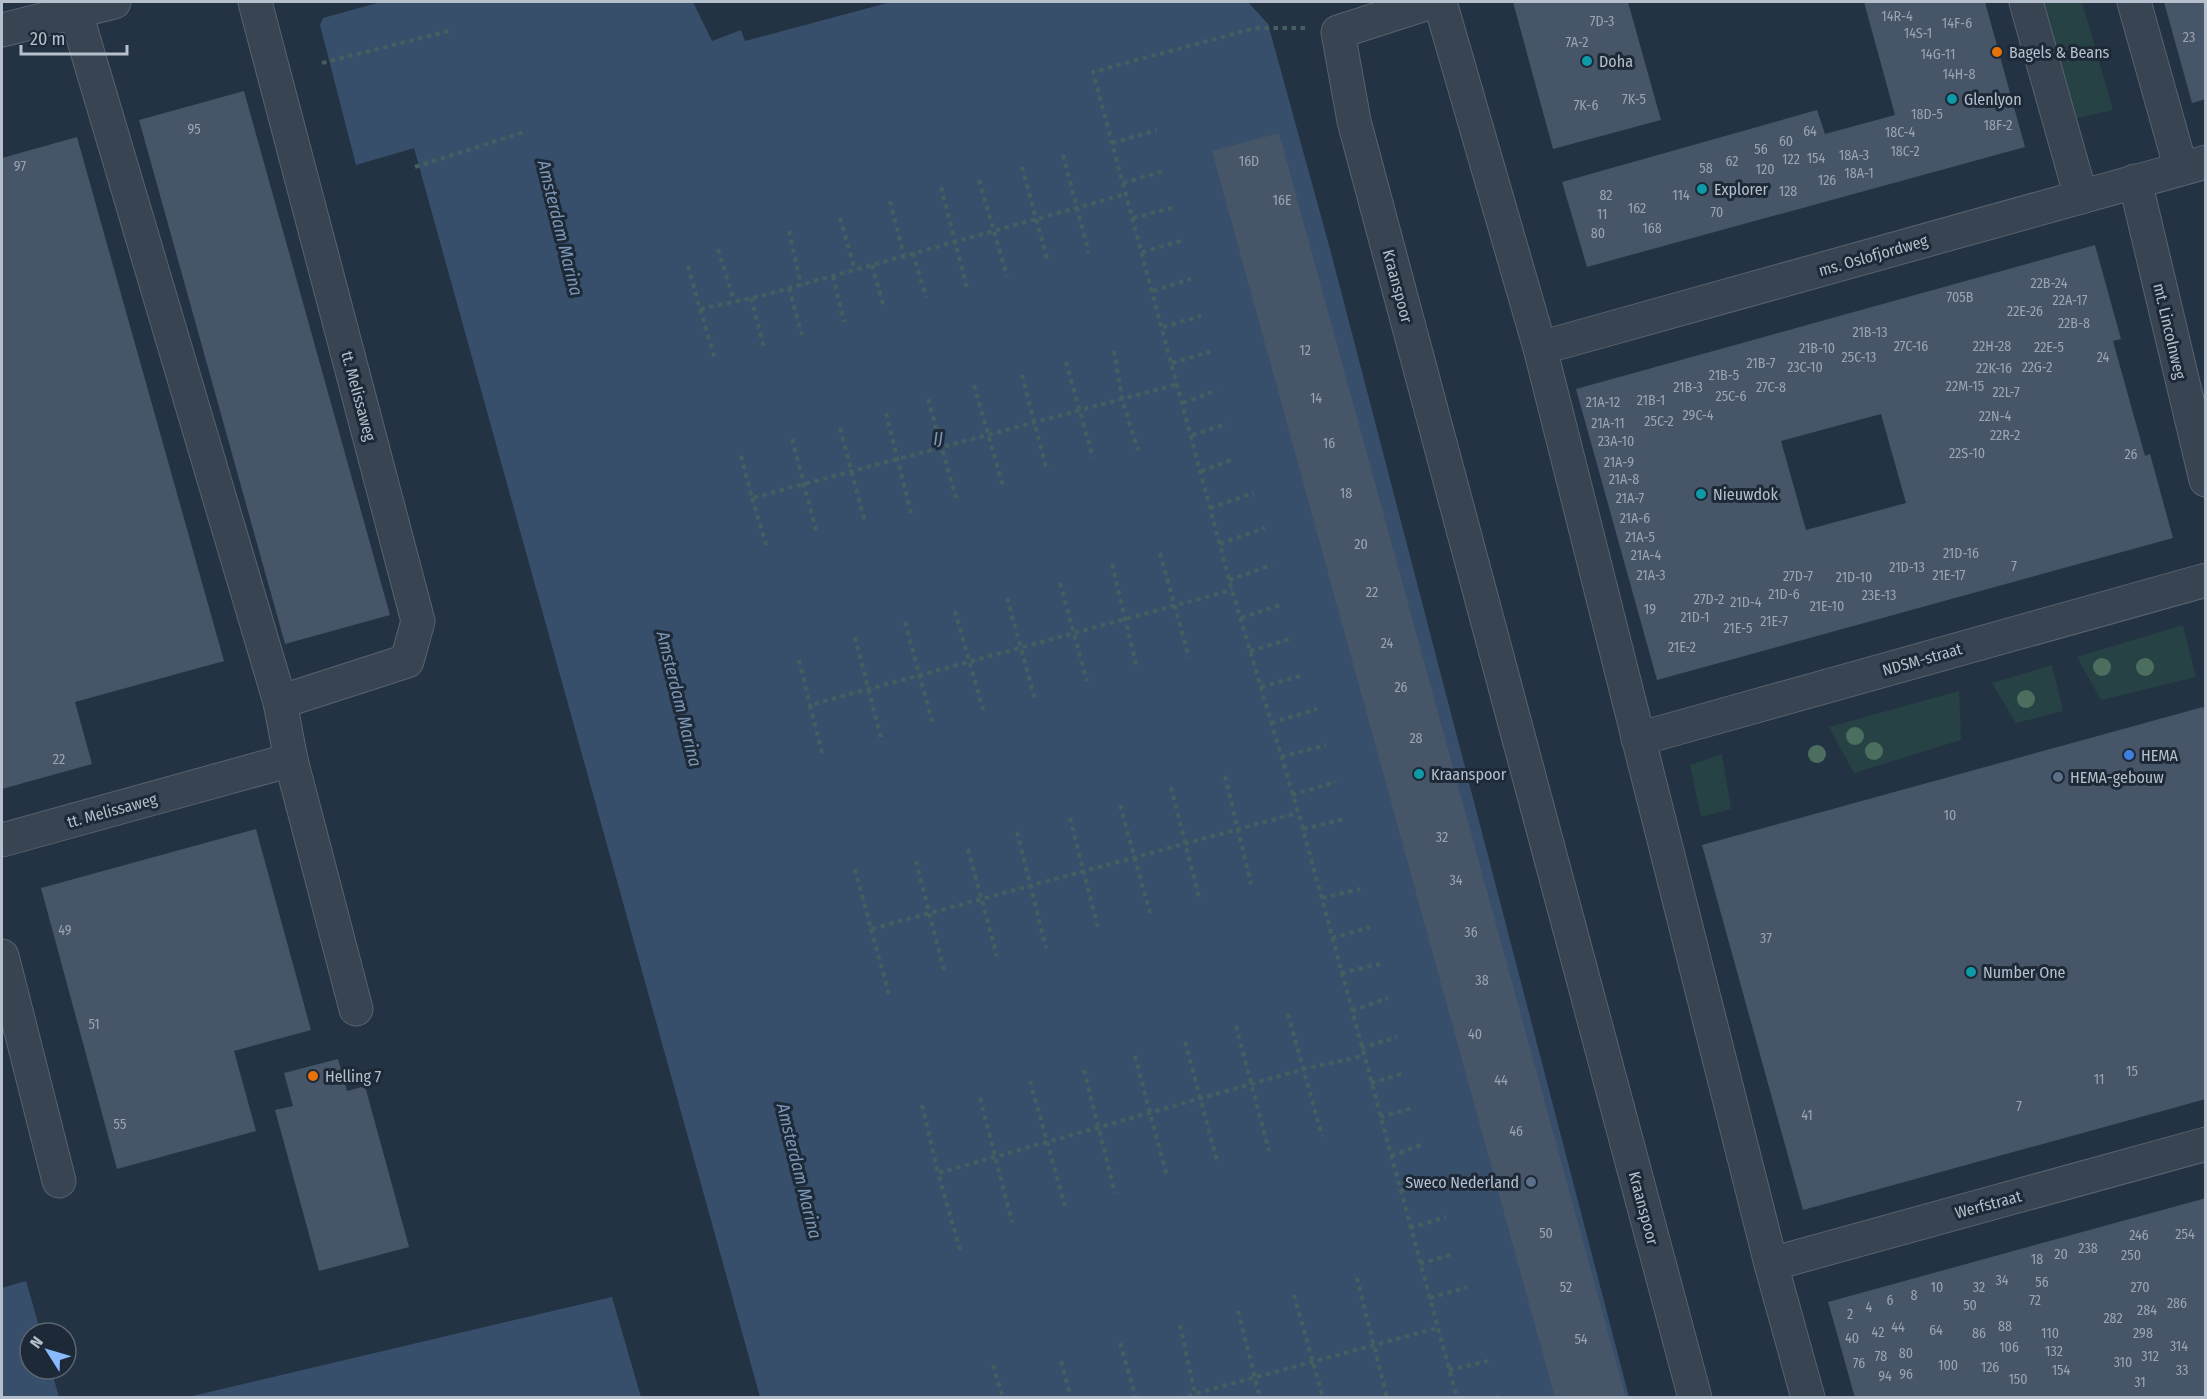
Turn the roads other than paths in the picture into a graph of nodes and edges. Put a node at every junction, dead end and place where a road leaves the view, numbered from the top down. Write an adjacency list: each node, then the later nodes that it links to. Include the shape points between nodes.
1 (114, 2): 7 (street)
2 (255, 2): 15 (street, tt. Melissaweg, via 418,621 407,661)
3 (1431, 2): 24 (street, Kraanspoor, via 1338,32 1354,121)
4 (1440, 2): 12 (street)
5 (2026, 2): 11 (street)
6 (2134, 2): 9 (street)
7 (75, 10): 8 (street); 15 (street)
8 (2, 30)
9 (2193, 165): 10 (street, ms. Oslofjordweg)
10 (2135, 182): 11 (street, ms. Oslofjordweg); 13 (street, mt. Lincolnweg)
11 (2081, 197): 12 (street, ms. Oslofjordweg)
12 (1540, 348): 16 (street)
13 (2205, 480)
14 (2205, 580): 16 (street, NDSM-straat)
15 (280, 702): 17 (street)
16 (1638, 739): 23 (street)
17 (291, 760): 18 (street, tt. Melissaweg); 20 (street)
18 (2, 840)
19 (2, 956): 22 (street)
20 (356, 1009)
21 (2205, 1144): 23 (street, Werfstraat)
22 (59, 1181)
23 (1771, 1264): 25 (street)
24 (1695, 1398)
25 (1808, 1398)

